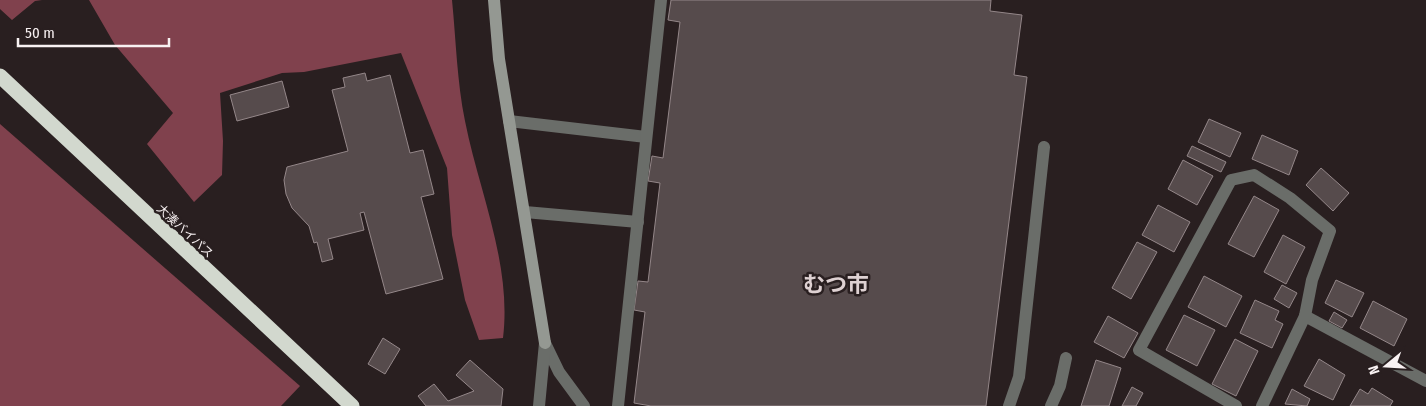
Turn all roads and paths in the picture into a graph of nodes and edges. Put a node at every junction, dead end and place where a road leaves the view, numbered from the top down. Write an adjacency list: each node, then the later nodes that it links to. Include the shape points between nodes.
1 (494, 0): 4 (street, via 498,60)
2 (661, 0): 5 (street)
3 (0, 76): 13 (highway, 大湊バイパス)
4 (508, 121): 5 (street); 7 (street)
5 (646, 137): 8 (street)
6 (1044, 147): 17 (street, via 1019,377)
7 (525, 212): 8 (street); 10 (street)
8 (638, 222): 16 (street)
9 (1305, 316): 12 (street); 19 (street, via 1312,280 1330,231 1290,198 1254,175 1231,180 1139,350); 20 (street)
10 (545, 343): 14 (street); 15 (street, via 560,372)
11 (1066, 358): 18 (street, via 1060,386)
12 (1426, 381)
13 (352, 406)
14 (540, 406)
15 (584, 406)
16 (618, 406)
17 (1009, 406)
18 (1051, 406)
19 (1236, 406)
20 (1262, 406)

